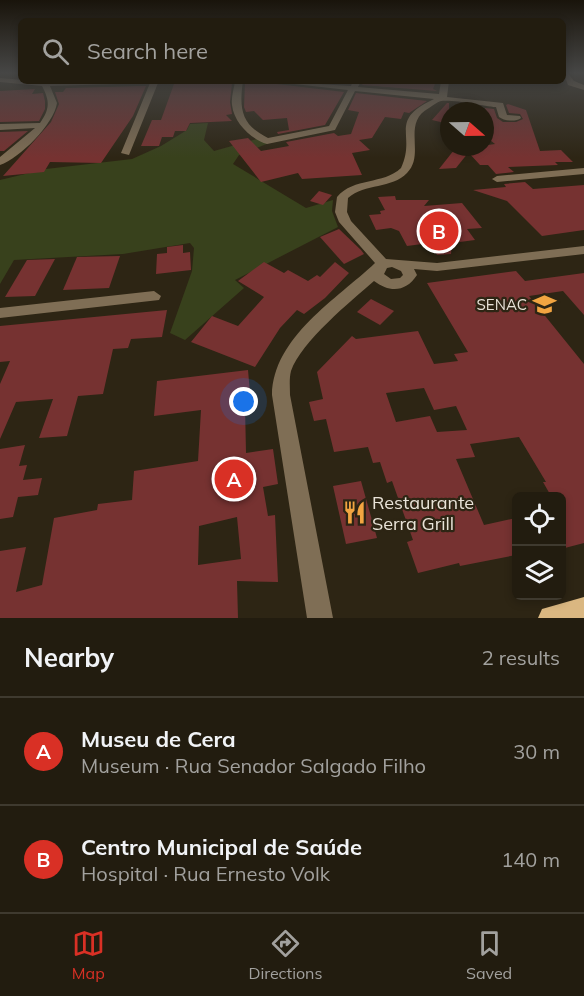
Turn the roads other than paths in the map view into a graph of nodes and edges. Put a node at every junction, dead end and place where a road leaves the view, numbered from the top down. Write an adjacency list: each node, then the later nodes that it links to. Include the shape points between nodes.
1 (52, 101): 8 (street)
2 (146, 101): 10 (street)
3 (236, 101): 4 (street, via 237,113 264,140 332,128)
4 (347, 101)
5 (437, 101): 15 (street, via 412,118 406,169 399,176 358,186 343,197 341,212 345,222)
6 (466, 101): 7 (street, via 500,105 503,117)
7 (517, 118)
8 (43, 125): 9 (street); 11 (street)
9 (0, 127)
10 (126, 153)
11 (0, 162)
12 (584, 171): 13 (street)
13 (497, 179)
14 (584, 250): 16 (street)
15 (385, 267): 16 (street); 17 (street, via 383,282); 17 (street, via 408,271); 18 (street)
16 (437, 267): 17 (street)
17 (403, 283): 18 (street)
18 (352, 292): 22 (street, via 296,348 282,373 281,395)
19 (154, 296): 20 (street)
20 (0, 314)
21 (584, 610): 23 (main road)
22 (320, 618)
23 (551, 618)

